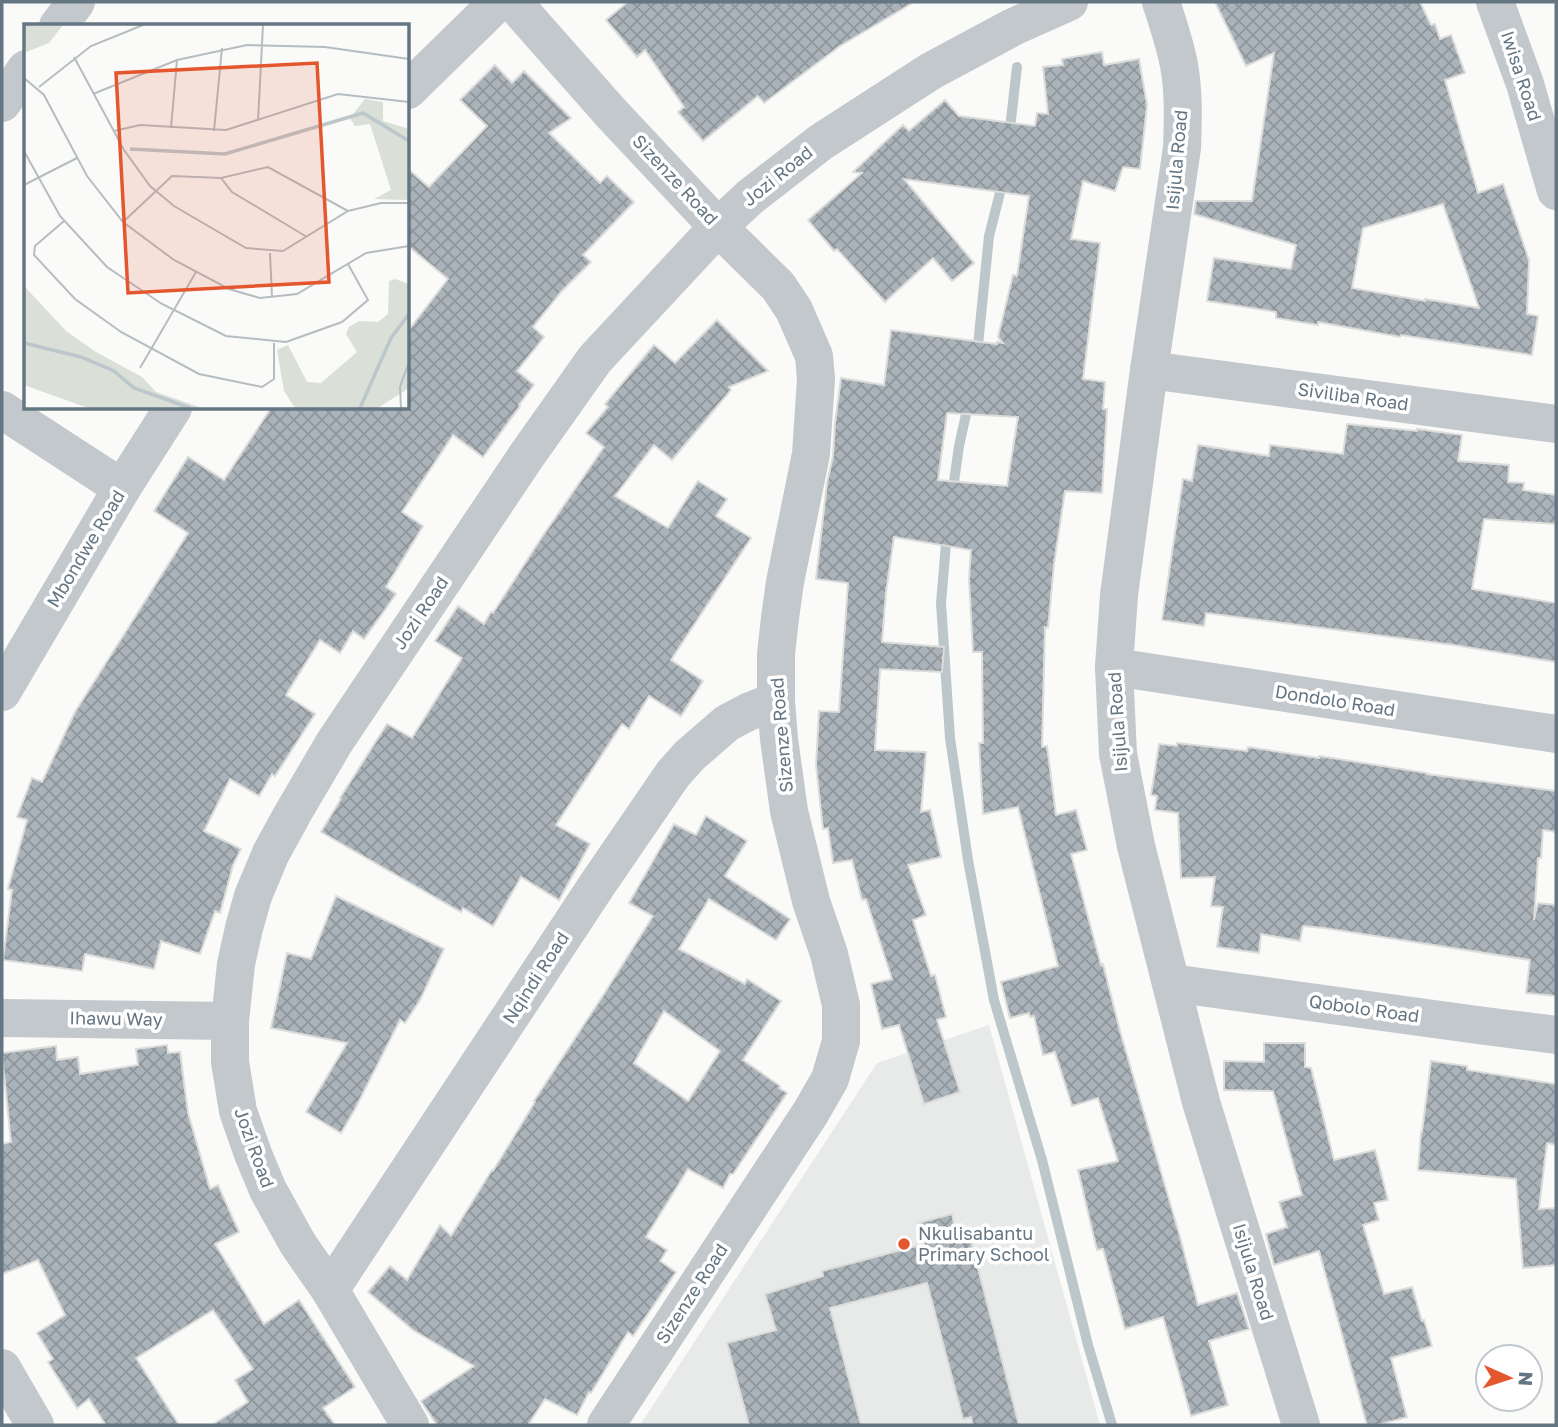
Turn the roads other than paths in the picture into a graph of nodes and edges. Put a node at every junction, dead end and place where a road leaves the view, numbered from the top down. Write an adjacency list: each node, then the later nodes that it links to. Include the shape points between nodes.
1 (76, 2): 7 (street)
2 (498, 2): 9 (street)
3 (513, 2): 12 (street, Sizenze Road)
4 (1069, 2): 12 (street, Jozi Road, via 1013,27 898,92 821,142)
5 (1161, 2): 13 (street, Isijula Road, via 1179,66 1182,148)
6 (1495, 2): 11 (street, Iwisa Road)
7 (60, 24)
8 (24, 72): 10 (street)
9 (410, 88)
10 (2, 103)
11 (1556, 191)
12 (718, 227): 20 (street, Sizenze Road, via 778,286 814,356 811,454 785,582 776,654); 24 (street, Jozi Road, via 595,359 334,743 271,853 253,897 236,964)
13 (1149, 370): 16 (street, Siviliba Road); 18 (street, Isijula Road)
14 (2, 410): 17 (street)
15 (172, 410): 17 (street, Mbondwe Road)
16 (1556, 424)
17 (122, 488): 19 (street, Mbondwe Road)
18 (1114, 667): 21 (street, Dondolo Road); 22 (street, Isijula Road, via 1118,754 1125,793)
19 (2, 692)
20 (776, 701): 26 (street, Nqindi Road, via 727,723 673,774); 30 (street, Sizenze Road, via 789,811 841,1005 841,1041 830,1079 811,1112)
21 (1556, 734)
22 (1171, 983): 25 (street, Qobolo Road); 31 (street, Isijula Road, via 1201,1102)
23 (2, 1018): 24 (street, Ihawu Way)
24 (230, 1021): 26 (street, Jozi Road, via 230,1062 253,1154 298,1244)
25 (1556, 1035)
26 (330, 1290): 29 (street, Jozi Road)
27 (2, 1368): 28 (street)
28 (35, 1425)
29 (410, 1425)
30 (606, 1425)
31 (1301, 1425)

